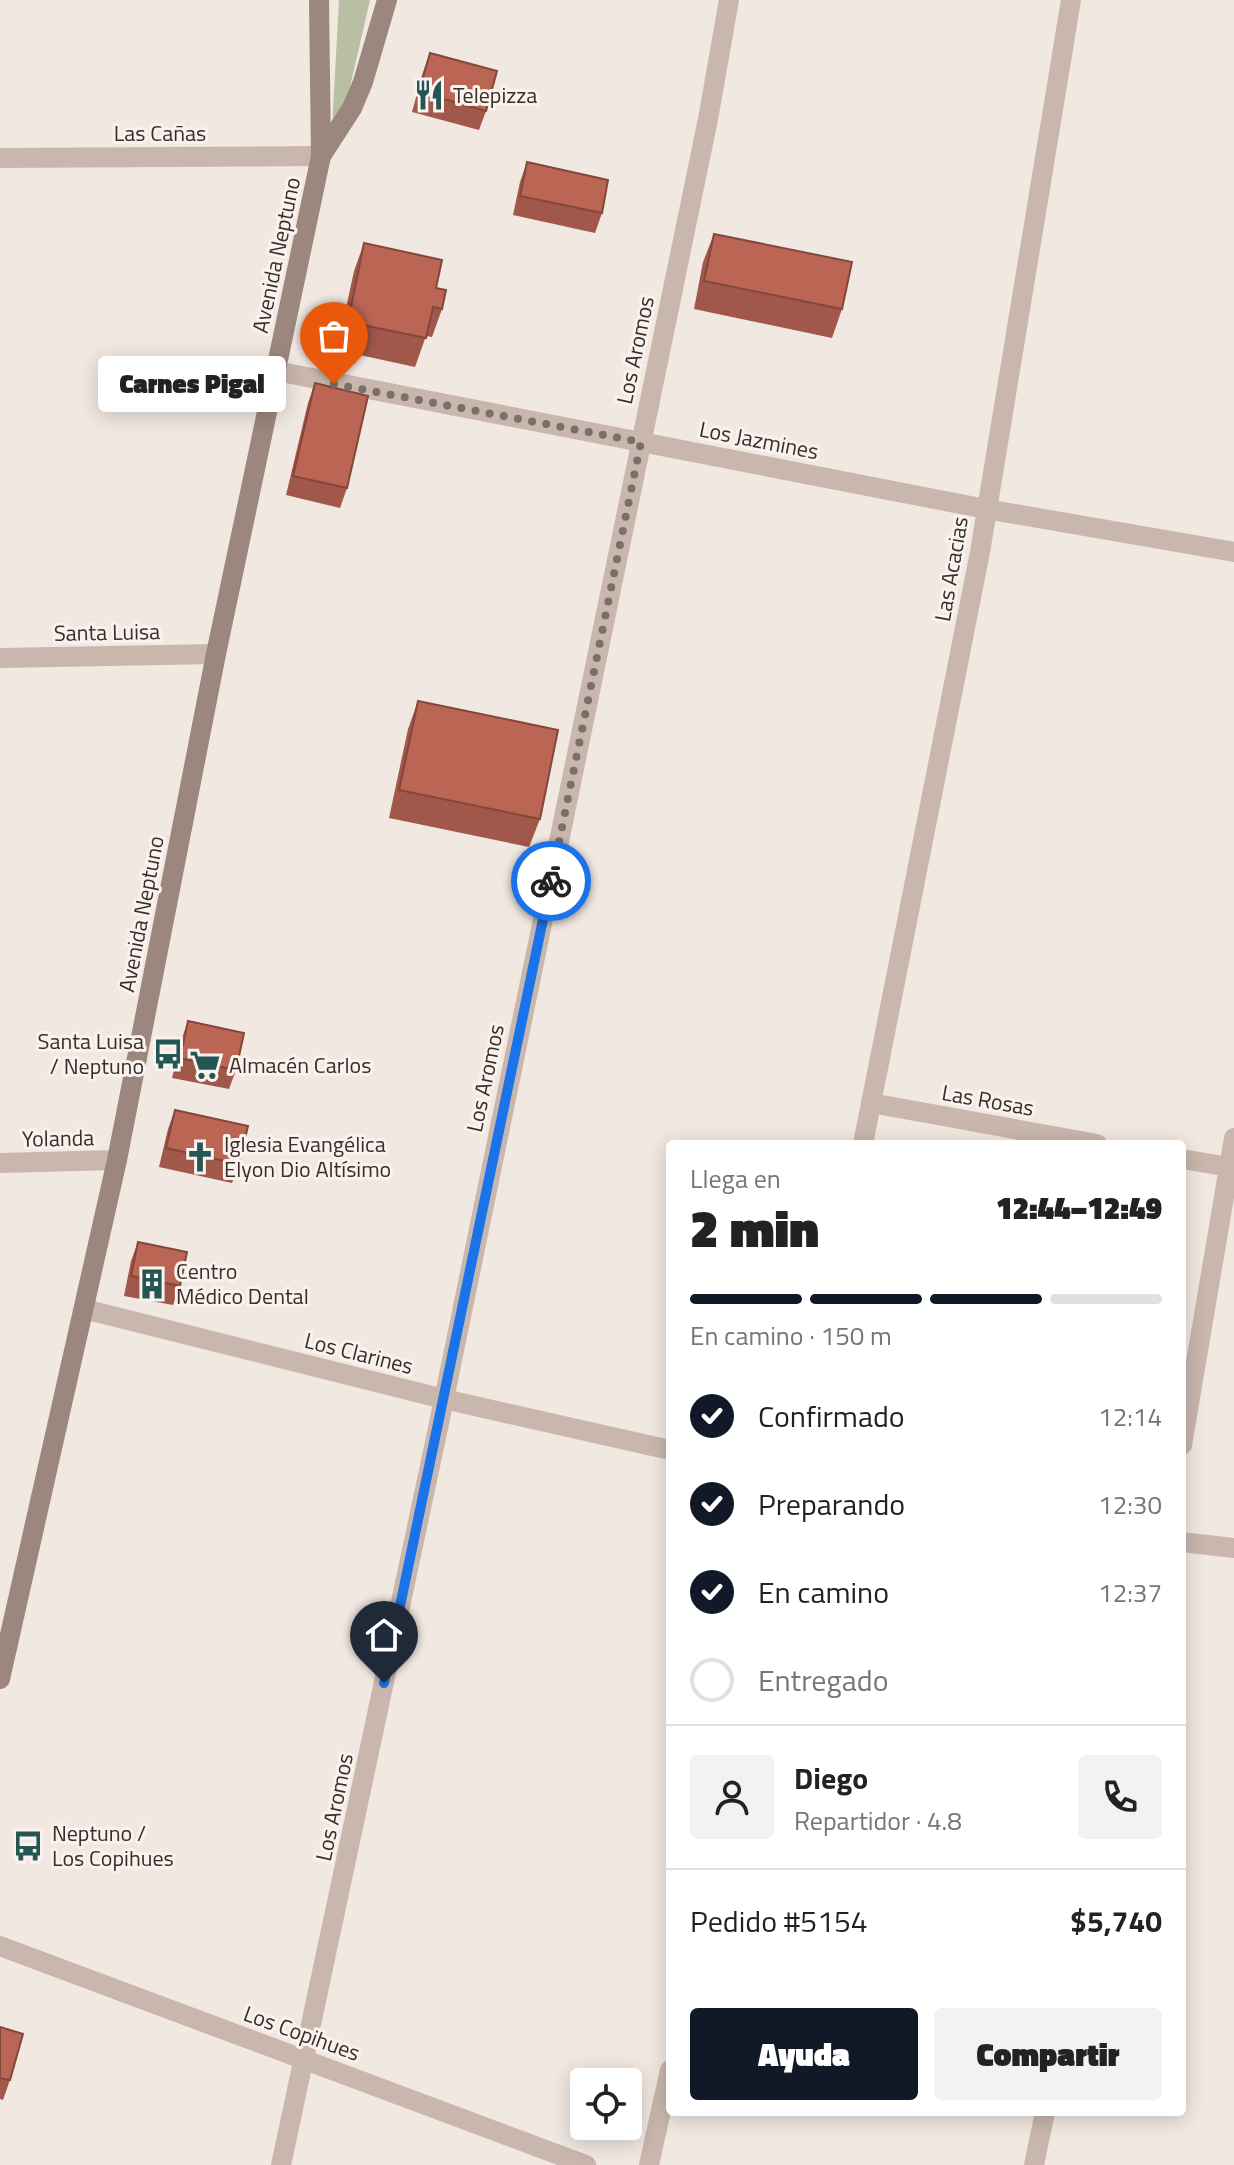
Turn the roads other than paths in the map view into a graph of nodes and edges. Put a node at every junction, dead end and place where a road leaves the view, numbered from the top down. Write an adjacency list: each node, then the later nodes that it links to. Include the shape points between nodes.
1 (319, 0): 5 (main road, Avenida Neptuno)
2 (387, 0): 5 (main road, Avenida Neptuno, via 352,108)
3 (729, 0): 8 (street, Los Aromos)
4 (1071, 0): 9 (street, Las Acacias)
5 (321, 156): 6 (street, Las Cañas); 7 (main road, Avenida Neptuno)
6 (0, 158)
7 (276, 371): 8 (street, Los Jazmines); 11 (main road, Avenida Neptuno)
8 (641, 442): 9 (street, Los Jazmines); 22 (street, Los Aromos)
9 (986, 509): 10 (street, Los Jazmines); 13 (street, Las Acacias)
10 (1234, 552)
11 (216, 654): 12 (street, Santa Luisa); 17 (main road, Avenida Neptuno)
12 (0, 658)
13 (871, 1103): 15 (street, Las Acacias); 16 (street, Las Rosas)
14 (1234, 1138): 20 (street)
15 (864, 1140)
16 (1075, 1140)
17 (117, 1160): 19 (street, Yolanda); 21 (main road, Avenida Neptuno)
18 (1186, 1160): 20 (street)
19 (0, 1163)
20 (1229, 1167): 23 (street)
21 (84, 1309): 22 (street, Los Clarines); 27 (main road, Avenida Neptuno)
22 (444, 1399): 24 (street, Los Clarines); 29 (street, Los Aromos)
23 (1186, 1421)
24 (666, 1449)
25 (1186, 1542): 26 (street)
26 (1234, 1548)
27 (0, 1679)
28 (0, 1946): 29 (street, Los Copihues)
29 (305, 2060): 32 (street, Los Aromos); 33 (street, Los Copihues)
30 (666, 2088): 34 (street)
31 (1044, 2116): 35 (street)
32 (281, 2165)
33 (586, 2165)
34 (649, 2165)
35 (1034, 2165)

